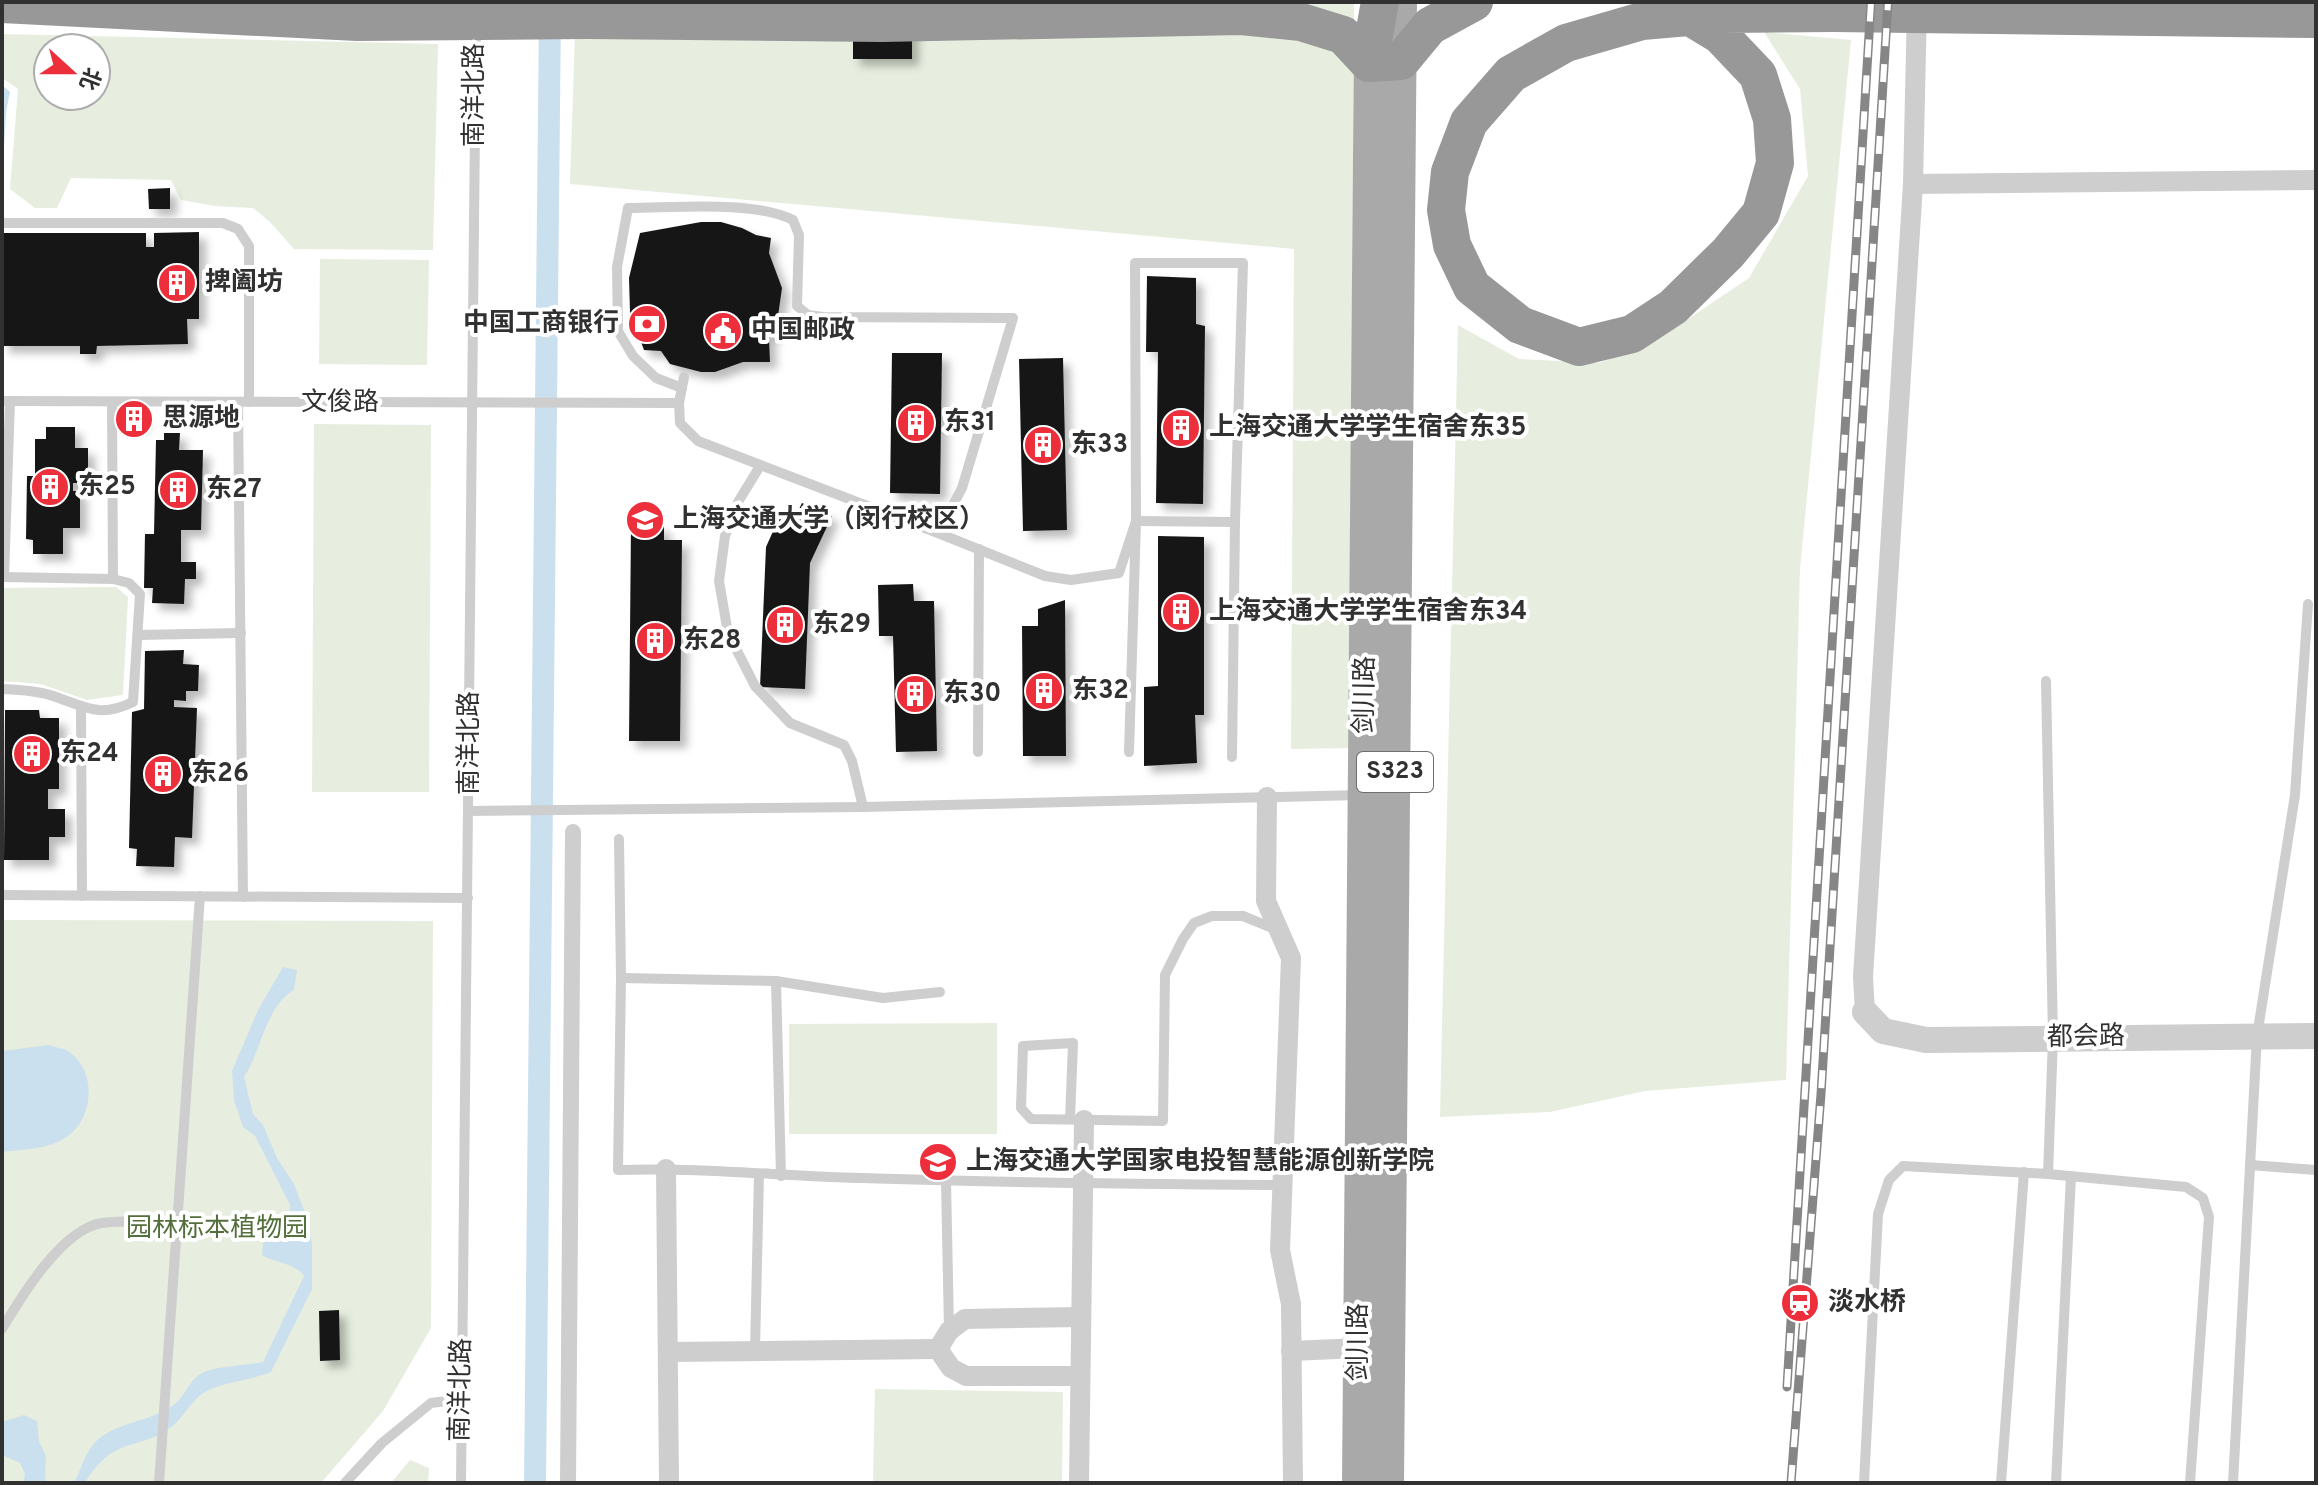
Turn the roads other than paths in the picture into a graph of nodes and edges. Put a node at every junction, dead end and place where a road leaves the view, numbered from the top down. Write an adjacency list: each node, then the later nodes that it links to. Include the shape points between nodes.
1 (476, 2): 22 (lane, 南洋北路)
2 (1371, 2): 12 (main road, 剑川路)
3 (1380, 2): 12 (highway)
4 (1392, 2): 12 (highway)
5 (1401, 2): 12 (main road, 剑川路)
6 (1474, 2): 12 (highway, via 1430,26)
7 (1652, 2): 11 (highway, via 1682,12 1720,35 1758,75 1772,119 1775,163 1761,213 1673,307 1632,334 1579,347 1520,325 1472,287 1452,245 1446,210 1450,172 1469,122 1511,74 1566,43 1642,21 1723,14)
8 (1917, 2): 14 (street)
9 (2, 4): 10 (highway, via 439,22 882,23)
10 (1252, 9): 12 (highway, via 1343,35)
11 (2315, 19)
12 (1385, 62): 39 (main road, 剑川路)
13 (2316, 180): 14 (street)
14 (1913, 184): 54 (street, via 1863,977)
15 (2, 223): 20 (lane, via 223,223 238,229 249,246)
16 (684, 377): 17 (lane)
17 (682, 388): 21 (lane); 26 (lane, via 656,378 633,356 618,331 617,267 628,208 751,209 793,220 799,235 797,306 808,315 1013,318 962,488)
18 (6, 401): 19 (lane, 文俊路); 28 (lane)
19 (112, 402): 20 (lane, 文俊路); 29 (lane)
20 (243, 402): 22 (lane, 文俊路); 31 (lane)
21 (679, 403): 22 (lane, 文俊路); 23 (lane, via 680,423 698,441)
22 (472, 404): 42 (lane, 南洋北路)
23 (760, 466): 26 (lane); 41 (lane, via 725,536 719,581 728,633 755,686 790,723 844,745)
24 (1136, 521): 25 (lane); 25 (lane, via 1135,263 1243,263); 27 (lane, via 1119,573 1071,580 1045,576); 37 (lane)
25 (1235, 522): 38 (lane)
26 (938, 533): 27 (lane)
27 (979, 549): 36 (lane)
28 (3, 577): 29 (lane)
29 (113, 579): 32 (lane, via 129,583 140,594)
30 (2308, 604): 55 (lane, via 2295,795)
31 (241, 633): 32 (lane); 48 (lane)
32 (138, 635): 35 (lane, via 133,702 116,710)
33 (2046, 681): 57 (lane)
34 (2, 689): 35 (lane, via 58,697)
35 (81, 709): 46 (lane)
36 (978, 752)
37 (1129, 752)
38 (1232, 757)
39 (1380, 795): 40 (lane); 74 (main road, 剑川路); 88 (main road, 剑川路 / S323)
40 (1267, 797): 41 (lane); 50 (street, via 1266,901)
41 (863, 807): 42 (lane)
42 (469, 811): 49 (lane, 南洋北路)
43 (573, 832): 83 (street)
44 (619, 839): 51 (lane)
45 (2, 895): 46 (lane)
46 (82, 896): 47 (lane)
47 (200, 896): 48 (lane); 70 (lane)
48 (243, 897): 49 (lane)
49 (468, 898): 79 (lane, 南洋北路)
50 (1279, 931): 58 (lane, via 1243,916 1212,916 1194,923 1165,975 1163,1121); 69 (street, via 1291,958)
51 (621, 978): 52 (lane); 60 (lane, via 618,1170)
52 (776, 981): 53 (lane, via 883,998); 65 (lane)
53 (940, 992)
54 (1865, 1012): 57 (street, 都会路, via 1883,1031 1926,1040)
55 (2257, 1036): 56 (street, 都会路); 57 (street, 都会路); 59 (lane)
56 (2316, 1036)
57 (2053, 1038): 64 (lane)
58 (1077, 1120): 58 (lane, via 1073,1043 1023,1046 1021,1108 1031,1119); 68 (street)
59 (2250, 1165): 61 (lane); 93 (lane)
60 (666, 1169): 63 (lane); 77 (street)
61 (2316, 1170)
62 (2024, 1172): 64 (lane); 89 (lane, via 1903,1166 1889,1180 1878,1214); 90 (lane)
63 (759, 1174): 65 (lane); 75 (lane)
64 (2048, 1174): 66 (lane)
65 (781, 1176): 67 (lane)
66 (2071, 1176): 91 (lane); 92 (lane, via 2186,1187 2203,1198 2209,1217)
67 (946, 1181): 68 (lane); 73 (lane)
68 (1083, 1184): 69 (lane); 71 (street)
69 (1283, 1185): 76 (street, via 1280,1250 1291,1304)
70 (176, 1225): 72 (lane, via 100,1223 75,1236 42,1271); 80 (lane)
71 (1081, 1317): 73 (street, via 965,1319); 78 (street)
72 (2, 1329)
73 (944, 1340): 75 (street); 78 (street, via 951,1368 966,1376)
74 (1360, 1348): 76 (street); 87 (main road, 剑川路)
75 (755, 1351): 77 (street)
76 (1291, 1351): 86 (street)
77 (668, 1352): 84 (street)
78 (1080, 1376): 85 (street)
79 (462, 1399): 81 (lane, via 431,1403 382,1443); 82 (lane, 南洋北路)
80 (159, 1483)
81 (345, 1483)
82 (461, 1483)
83 (568, 1483)
84 (669, 1483)
85 (1079, 1483)
86 (1293, 1483)
87 (1358, 1483)
88 (1388, 1483)
89 (1864, 1483)
90 (2001, 1483)
91 (2056, 1483)
92 (2190, 1483)
93 (2233, 1483)

